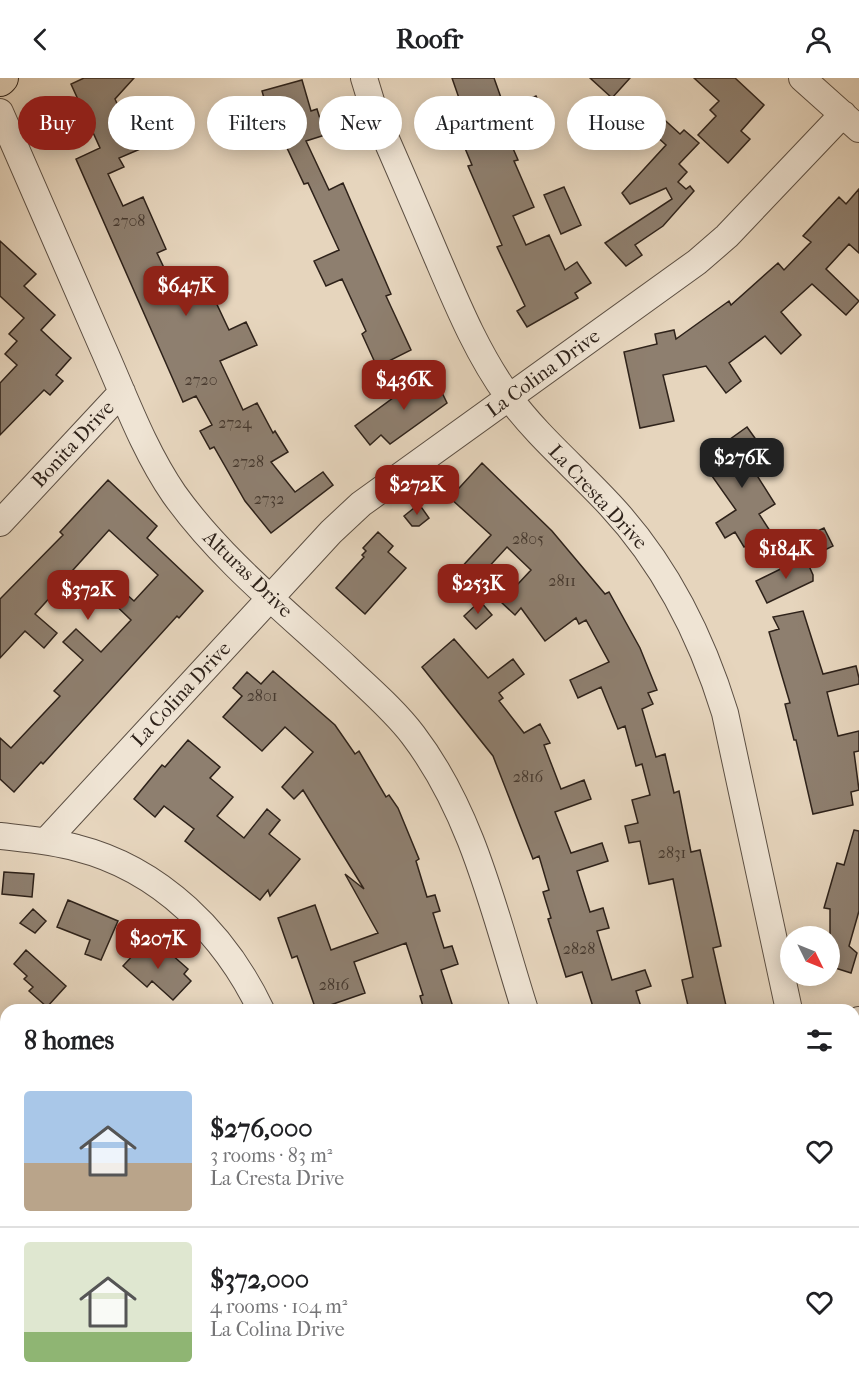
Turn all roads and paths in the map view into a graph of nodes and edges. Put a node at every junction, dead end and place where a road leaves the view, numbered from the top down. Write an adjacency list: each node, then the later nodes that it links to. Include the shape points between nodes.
1 (364, 78): 6 (street, La Cresta Drive, via 375,114 468,328)
2 (802, 78): 4 (street)
3 (0, 112): 5 (street, Alturas Drive)
4 (851, 122): 6 (street, La Colina Drive, via 704,256)
5 (122, 392): 7 (street, Bonita Drive); 8 (street, Alturas Drive, via 173,492 224,554)
6 (509, 398): 8 (street, La Colina Drive, via 361,504); 13 (street, La Cresta Drive, via 642,542 694,627 725,713)
7 (0, 523)
8 (270, 597): 10 (street, La Colina Drive); 12 (street, Alturas Drive, via 386,705 439,772 477,857)
9 (0, 836): 10 (street)
10 (46, 841): 11 (street, via 117,862 152,881 188,908 219,940)
11 (258, 1004)
12 (523, 1004)
13 (788, 1004)

